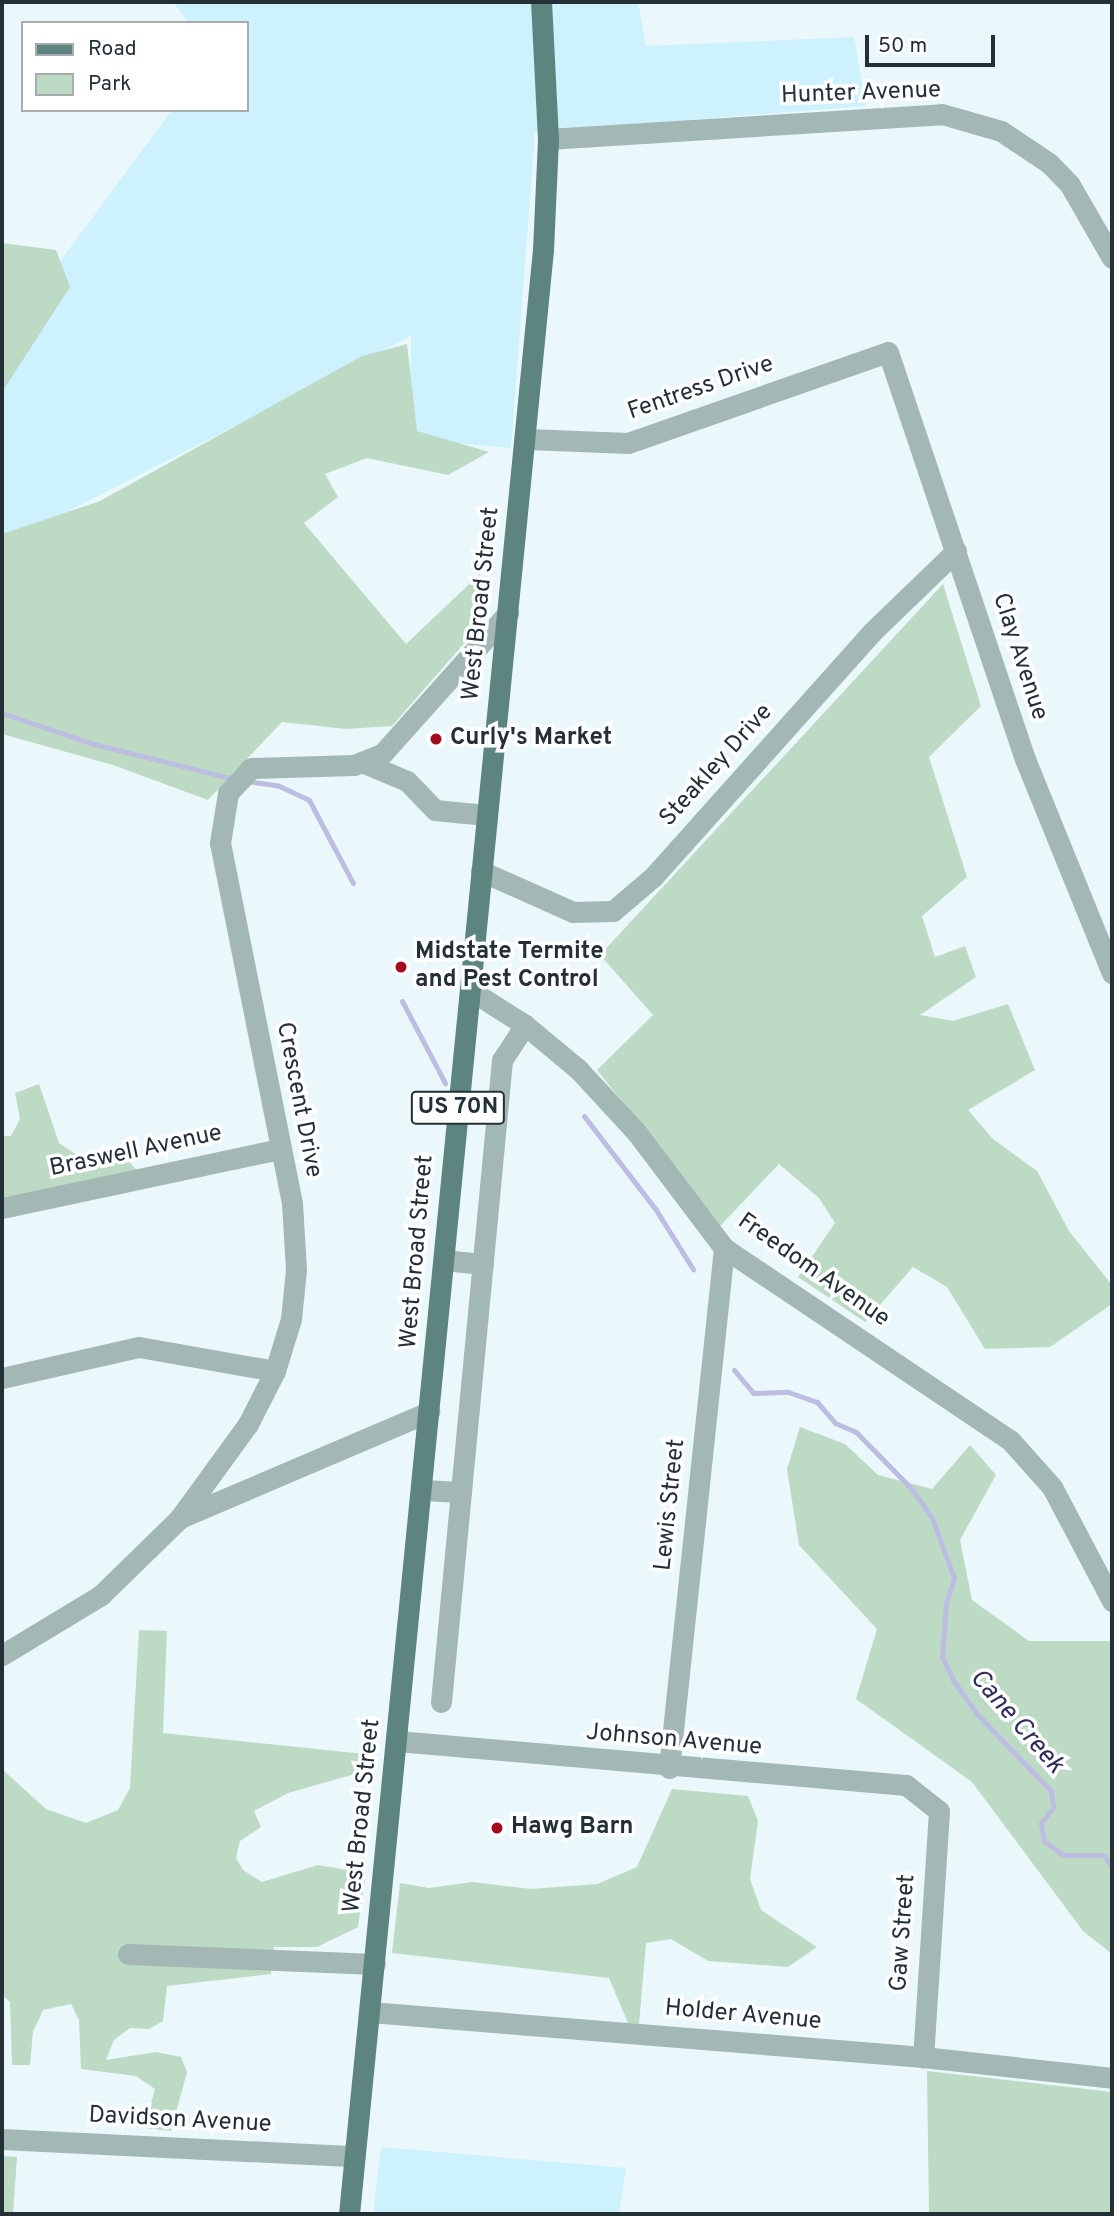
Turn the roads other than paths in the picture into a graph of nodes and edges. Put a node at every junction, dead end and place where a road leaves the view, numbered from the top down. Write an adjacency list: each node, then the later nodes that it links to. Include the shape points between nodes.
1 (541, 2): 2 (main road, West Broad Street / US 70N)
2 (548, 139): 3 (street, Hunter Avenue, via 942,114 1002,131 1049,163 1070,185); 5 (main road, West Broad Street / US 70N)
3 (1112, 258)
4 (888, 352): 5 (street, Fentress Drive, via 628,443); 6 (street, Clay Avenue)
5 (527, 439): 7 (main road, West Broad Street / US 70N)
6 (956, 551): 12 (street, Steakley Drive, via 872,632 653,877 613,911 573,912); 13 (street, Clay Avenue, via 1025,759)
7 (508, 613): 8 (street, Crescent Drive); 11 (main road, West Broad Street / US 70N)
8 (394, 741): 9 (street, Crescent Drive, via 383,753); 10 (street)
9 (362, 762): 10 (street); 16 (street, Crescent Drive, via 251,768 228,793 220,843)
10 (407, 781): 11 (street, via 435,810)
11 (486, 815): 12 (main road, West Broad Street / US 70N)
12 (481, 871): 14 (main road, West Broad Street / US 70N)
13 (1112, 973)
14 (470, 990): 15 (street, Freedom Avenue); 19 (main road, West Broad Street / US 70N)
15 (524, 1024): 18 (street, Freedom Avenue, via 578,1069 637,1133); 20 (street, via 502,1060)
16 (280, 1149): 17 (street, Braswell Avenue); 21 (street, Crescent Drive, via 292,1203 296,1270 291,1319)
17 (2, 1208)
18 (724, 1248): 27 (street, Freedom Avenue, via 1010,1440 1052,1487); 31 (street, Lewis Street)
19 (444, 1260): 20 (street); 23 (main road, West Broad Street / US 70N)
20 (483, 1264): 25 (street)
21 (275, 1371): 22 (street, via 139,1347); 26 (street, Crescent Drive, via 248,1424)
22 (2, 1378)
23 (429, 1412): 24 (main road, West Broad Street / US 70N); 26 (street)
24 (422, 1490): 25 (street); 30 (main road, West Broad Street / US 70N)
25 (461, 1492): 29 (street)
26 (179, 1518): 28 (street, Crescent Drive, via 101,1595)
27 (1112, 1601)
28 (2, 1655)
29 (441, 1702)
30 (397, 1741): 31 (street, Johnson Avenue); 34 (main road, West Broad Street / US 70N)
31 (669, 1768): 32 (street, Johnson Avenue, via 906,1785)
32 (939, 1811): 36 (street, Gaw Street)
33 (128, 1954): 34 (street)
34 (375, 1964): 35 (main road, West Broad Street / US 70N)
35 (370, 2012): 36 (street, Holder Avenue); 39 (main road, West Broad Street / US 70N)
36 (923, 2057): 37 (street, Holder Avenue)
37 (1112, 2078)
38 (2, 2139): 39 (street, Davidson Avenue)
39 (355, 2156): 40 (main road, West Broad Street / US 70N)
40 (349, 2214)

